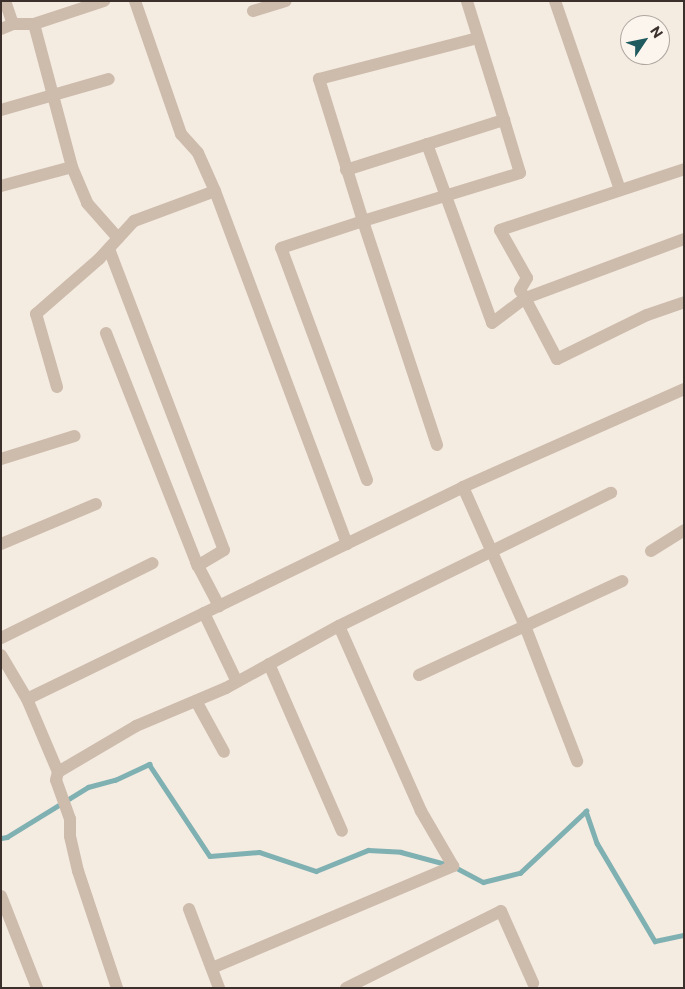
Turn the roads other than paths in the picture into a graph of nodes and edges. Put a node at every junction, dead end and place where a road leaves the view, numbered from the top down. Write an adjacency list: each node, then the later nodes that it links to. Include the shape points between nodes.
1 (5, 1): 9 (street)
2 (104, 1): 8 (street)
3 (135, 1): 21 (street, via 182,134 198,153)
4 (286, 1): 7 (street)
5 (467, 1): 10 (street)
6 (555, 1): 20 (street)
7 (253, 11)
8 (34, 24): 9 (street); 12 (street)
9 (7, 26)
10 (478, 38): 14 (street); 18 (street, via 319,79)
11 (109, 79): 12 (street)
12 (53, 96): 13 (street); 16 (street)
13 (1, 110)
14 (504, 120): 15 (street); 22 (street, via 520,173)
15 (428, 144): 18 (street); 22 (street)
16 (72, 167): 19 (street); 24 (street, via 87,203)
17 (684, 169): 20 (street)
18 (346, 170): 23 (street)
19 (1, 186)
20 (620, 190): 27 (street, via 500,230 527,278 520,290)
21 (215, 191): 24 (street, via 134,220); 41 (street)
22 (446, 196): 23 (street); 27 (street, via 492,324)
23 (363, 221): 33 (street); 35 (street, via 281,248)
24 (118, 238): 26 (street)
25 (684, 239): 27 (street)
26 (109, 249): 30 (street, via 36,314); 45 (street, via 224,550)
27 (525, 298): 28 (street, via 557,359 647,315)
28 (684, 302)
29 (106, 333): 45 (street)
30 (57, 386)
31 (684, 389): 36 (street)
32 (75, 436): 34 (street)
33 (437, 445)
34 (1, 459)
35 (367, 480)
36 (463, 487): 41 (street); 42 (street)
37 (611, 492): 42 (street)
38 (96, 504): 40 (street)
39 (684, 530): 43 (street)
40 (1, 544)
41 (346, 544): 47 (street)
42 (491, 551): 49 (street); 50 (street)
43 (651, 551)
44 (153, 562): 51 (street)
45 (197, 566): 47 (street)
46 (622, 581): 50 (street)
47 (219, 606): 48 (street)
48 (204, 613): 55 (street); 56 (street)
49 (340, 626): 53 (street); 64 (street, via 421,811 453,866)
50 (525, 626): 54 (street); 59 (street)
51 (1, 638)
52 (1, 655): 56 (street)
53 (269, 664): 55 (street); 61 (street)
54 (419, 675)
55 (237, 682): 57 (street)
56 (26, 700): 60 (street)
57 (196, 701): 58 (street); 60 (street, via 136,726)
58 (224, 752)
59 (577, 761)
60 (57, 776): 68 (street, via 70,819 70,836 78,871)
61 (342, 831)
62 (1, 896): 67 (street)
63 (189, 909): 64 (street)
64 (212, 968): 66 (street)
65 (530, 986): 69 (street, via 501,911)
66 (217, 987)
67 (37, 988)
68 (117, 988)
69 (346, 988)

